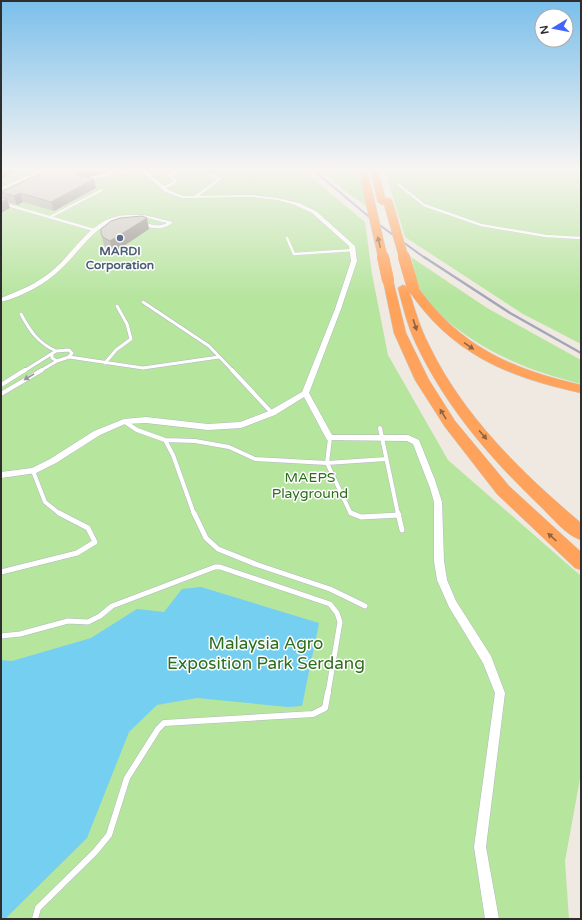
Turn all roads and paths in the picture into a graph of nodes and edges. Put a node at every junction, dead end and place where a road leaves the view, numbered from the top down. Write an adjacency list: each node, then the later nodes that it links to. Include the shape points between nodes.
1 (27, 211): 8 (lane)
2 (63, 211): 8 (lane)
3 (312, 211): 12 (street)
4 (372, 211): 40 (highway, one-way to 4, bridge, via 503,490 450,424 422,380 400,333)
5 (387, 211): 13 (highway, bridge)
6 (441, 211): 11 (lane, via 481,225 546,236)
7 (134, 217): 7 (street, via 144,216 171,222 159,228 139,222); 9 (street, via 113,219)
8 (50, 218): 9 (lane)
9 (94, 230): 14 (street, via 59,268 45,279)
10 (287, 238): 12 (lane, via 294,254)
11 (581, 238)
12 (354, 250): 27 (street, via 354,261 338,309)
13 (408, 288): 25 (highway, one-way to 25, via 441,325 470,348 522,372); 39 (highway, one-way to 39, via 423,346 448,391 483,435 544,502)
14 (1, 300)
15 (144, 302): 21 (lane, via 199,339)
16 (117, 306): 23 (lane, via 127,324 131,339 116,350)
17 (21, 314): 18 (lane, via 34,337)
18 (56, 351): 19 (lane); 20 (lane, via 69,350 72,353)
19 (52, 354): 22 (lane, via 52,358); 24 (lane)
20 (70, 357): 22 (lane); 23 (lane)
21 (219, 357): 23 (lane, via 143,368); 28 (lane)
22 (57, 361): 26 (lane, one-way to 26)
23 (105, 363)
24 (1, 385)
25 (581, 389)
26 (2, 393)
27 (304, 393): 28 (street); 31 (street)
28 (272, 413): 29 (street, via 241,425 225,427 146,420)
29 (124, 422): 32 (lane); 35 (street, via 97,433 53,461)
30 (381, 433): 31 (street); 33 (lane); 45 (street, via 416,442 438,501 438,560 442,581 451,603 477,642 494,674 500,693 480,847)
31 (330, 438): 34 (lane)
32 (165, 440): 34 (lane, via 196,441 229,447 255,459); 42 (lane, via 200,526 206,538 218,549 258,566 330,589)
33 (386, 459): 34 (lane); 37 (lane)
34 (327, 463): 37 (lane, via 350,512 361,516)
35 (33, 470): 36 (street); 41 (lane, via 48,506 87,526 95,542 77,553)
36 (1, 475)
37 (398, 515): 38 (lane)
38 (402, 530)
39 (581, 533)
40 (581, 564)
41 (1, 572)
42 (365, 606)
43 (1, 636): 44 (lane, via 20,634 68,621 88,622 112,606 215,567 330,604 340,622 325,708 312,714 164,723 127,778 109,835 96,852 38,908)
44 (35, 919)
45 (492, 919)

